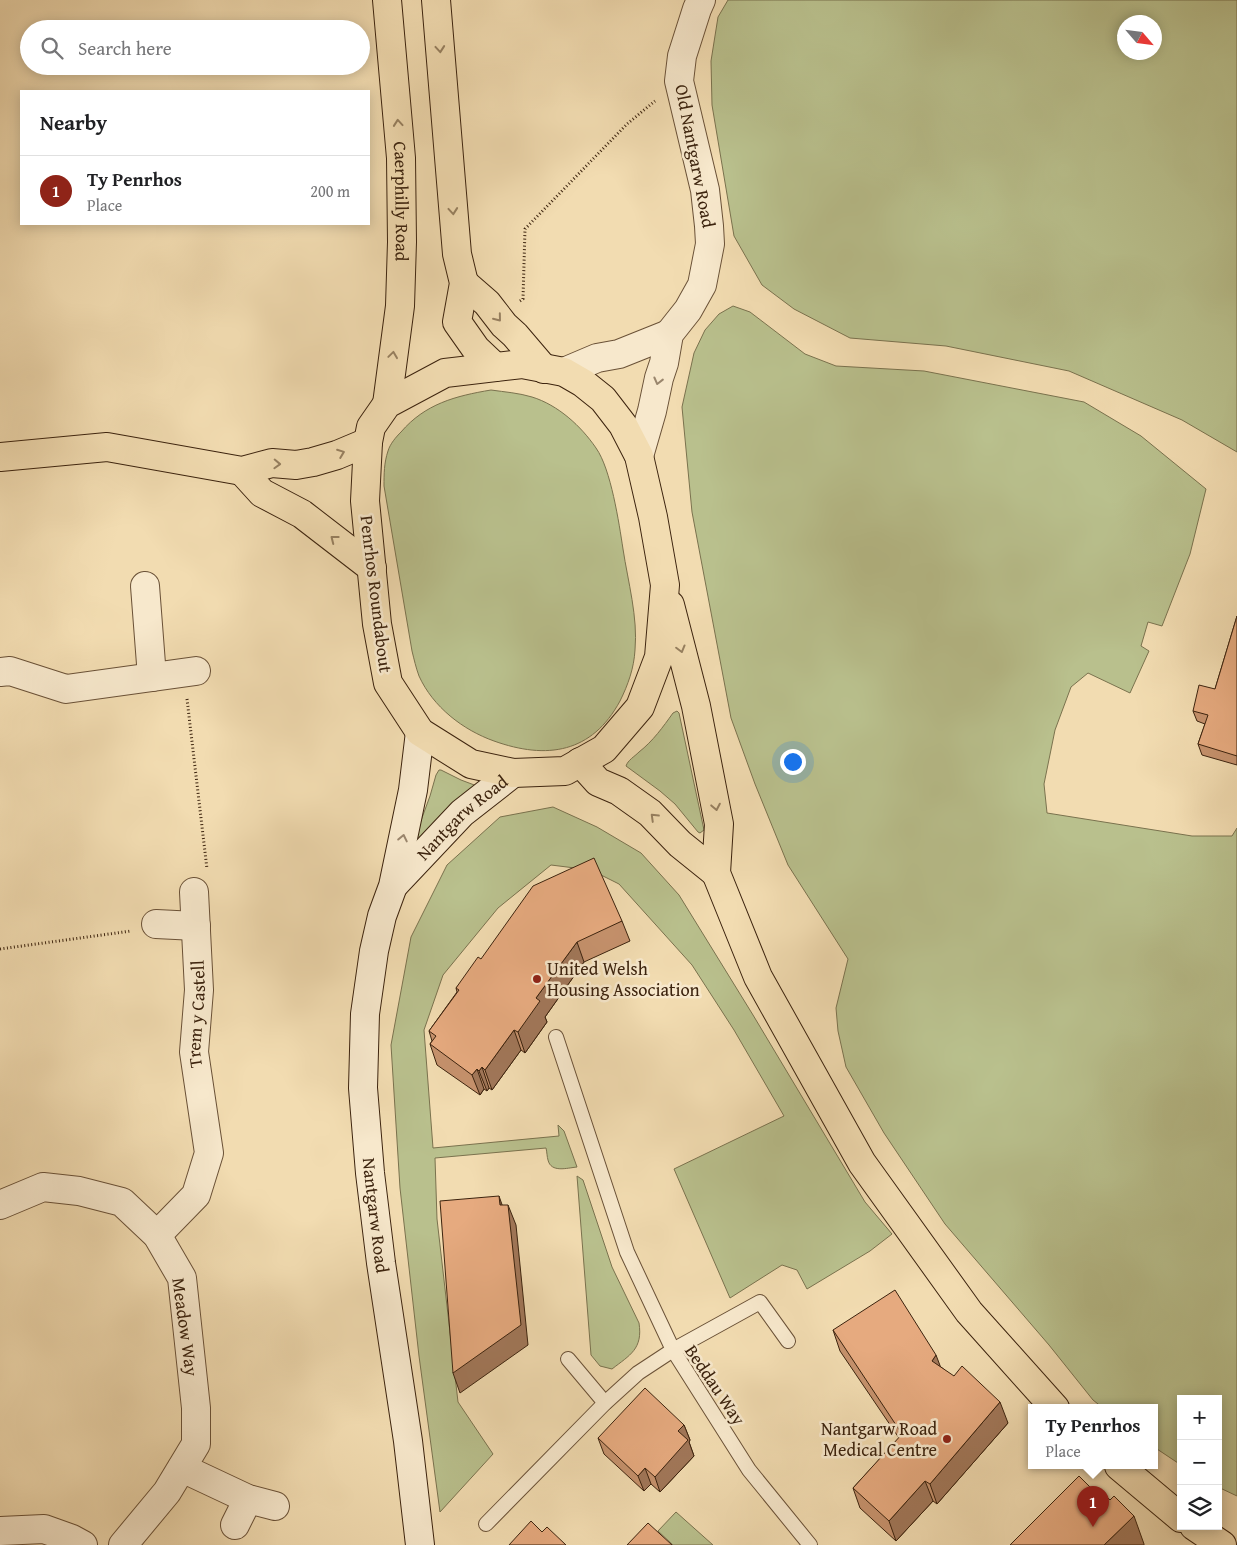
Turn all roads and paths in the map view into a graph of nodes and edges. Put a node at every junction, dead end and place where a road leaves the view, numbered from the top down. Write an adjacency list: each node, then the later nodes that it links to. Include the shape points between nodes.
1 (387, 0): 10 (main road, Caerphilly Road, one-way to 1, via 400,306 402,242 401,158)
2 (436, 0): 5 (main road, one-way to 5, via 457,254)
3 (701, 0): 4 (street, Old Nantgarw Road, via 682,56)
4 (679, 81): 6 (path, via 628,124 525,229 523,299); 7 (street, Old Nantgarw Road, via 705,190 710,244 702,285)
5 (464, 283): 8 (main road, via 457,322 476,349); 9 (main road, one-way to 9)
6 (517, 303)
7 (670, 334): 9 (street, via 619,354); 12 (street, Old Nantgarw Road, one-way to 12)
8 (495, 367): 9 (main road, Penrhos Roundabout, via 522,364); 10 (main road, Penrhos Roundabout, via 445,373)
9 (554, 370): 12 (main road, Penrhos Roundabout, via 583,383 603,399 623,425)
10 (387, 404): 11 (main road, Penrhos Roundabout, via 371,427)
11 (368, 442): 14 (main road, one-way to 11, via 272,462 296,465 313,462); 15 (main road, Penrhos Roundabout, via 365,501)
12 (639, 456): 16 (main road, Penrhos Roundabout)
13 (0, 457): 14 (main road, via 107,447)
14 (242, 471): 15 (main road, one-way to 14, via 302,514 262,494)
15 (372, 568): 21 (main road, Penrhos Roundabout, via 388,683)
16 (664, 585): 22 (main road, Penrhos Roundabout, via 659,657 640,707 604,749); 24 (main road, one-way to 24, via 696,706 719,824)
17 (145, 586): 20 (street)
18 (0, 672): 20 (street, via 10,671 66,689)
19 (190, 672): 20 (street); 26 (path, via 207,876)
20 (152, 677)
21 (420, 732): 23 (main road, Penrhos Roundabout, via 471,764); 25 (street, Nantgarw Road, one-way to 21, via 413,790)
22 (580, 762): 23 (main road, Penrhos Roundabout, via 565,771); 24 (main road, one-way to 22, via 680,844 650,813 618,791 598,782)
23 (513, 773): 25 (street, Nantgarw Road, via 462,813)
24 (716, 873): 37 (main road, via 758,977 862,1163 969,1312)
25 (393, 886): 49 (street, Nantgarw Road, via 374,951 365,1014 363,1088 381,1263)
26 (194, 892): 28 (street, Trem y Castell)
27 (156, 924): 28 (street); 29 (path, via 141,929)
28 (196, 926): 32 (street, Trem y Castell, via 199,990 194,1052 209,1153 196,1195)
29 (0, 949)
30 (556, 1037): 34 (lane, via 627,1252)
31 (1, 1202): 32 (street, Meadow Way, via 43,1187 79,1191 122,1202)
32 (158, 1235): 38 (street, Meadow Way, via 182,1278 196,1408 196,1444)
33 (788, 1341): 34 (lane, via 760,1302)
34 (673, 1350): 36 (lane, Beddau Way, via 638,1373); 50 (lane, Beddau Way, via 749,1470)
35 (568, 1359): 36 (lane)
36 (605, 1403): 43 (lane, Beddau Way)
37 (1051, 1404)
38 (182, 1468): 40 (street); 48 (street, Meadow Way, via 167,1492)
39 (1123, 1469): 42 (main road)
40 (248, 1499): 41 (street); 44 (street)
41 (275, 1506)
42 (1177, 1515)
43 (486, 1524)
44 (235, 1525)
45 (0, 1530): 47 (street, via 44,1529)
46 (1200, 1530): 51 (main road)
47 (83, 1545)
48 (123, 1545)
49 (420, 1545)
50 (810, 1545)
51 (1222, 1545)

